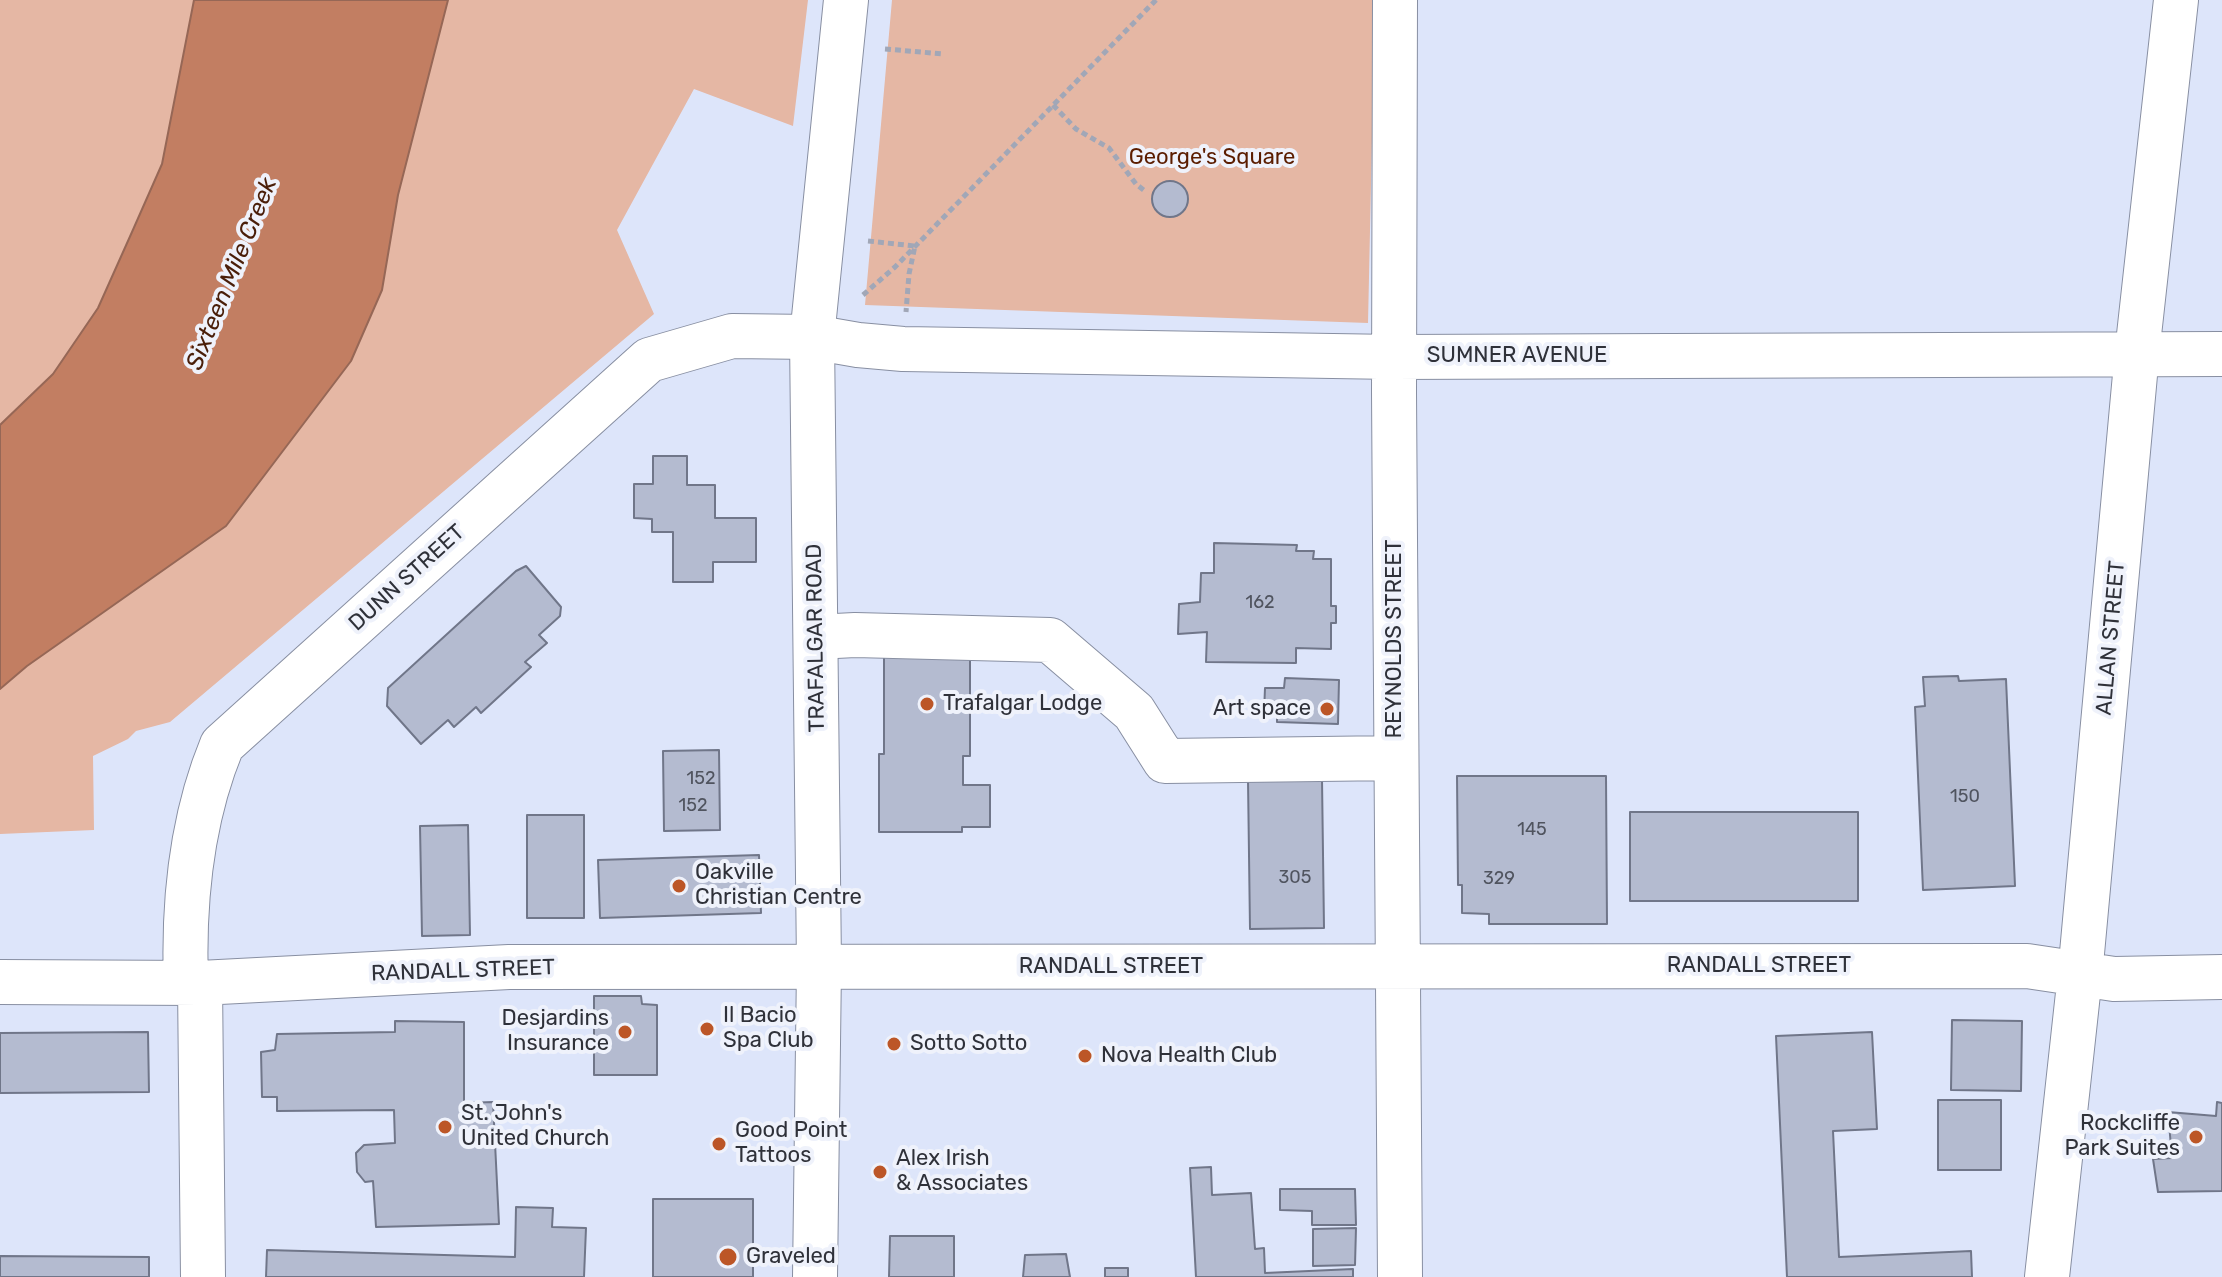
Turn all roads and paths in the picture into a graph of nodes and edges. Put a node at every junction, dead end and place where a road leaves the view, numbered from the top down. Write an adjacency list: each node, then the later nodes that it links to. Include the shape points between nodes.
1 (846, 0): 12 (street, TRAFALGAR ROAD)
2 (1156, 0): 7 (path)
3 (1395, 0): 16 (street, REYNOLDS STREET)
4 (2176, 0): 14 (street, ALLAN STREET)
5 (885, 49): 6 (path)
6 (944, 54)
7 (1053, 105): 8 (path, via 1076,129 1109,148); 10 (path)
8 (1146, 192)
9 (868, 241): 10 (path)
10 (915, 246): 11 (path); 13 (path)
11 (863, 295)
12 (812, 337): 13 (street, SUMNER AVENUE); 17 (street, TRAFALGAR ROAD); 24 (street, DUNN STREET, via 732,336 649,360 222,745 206,784 190,866 184,937)
13 (903, 349): 16 (street, SUMNER AVENUE)
14 (2137, 353): 15 (street, SUMNER AVENUE); 16 (street, SUMNER AVENUE); 21 (street, ALLAN STREET)
15 (2222, 354)
16 (1394, 357): 18 (street, REYNOLDS STREET)
17 (816, 637): 18 (street, via 1050,640 1134,712 1165,761); 19 (street, TRAFALGAR ROAD)
18 (1396, 758): 20 (street, REYNOLDS STREET)
19 (819, 966): 20 (street, RANDALL STREET); 24 (street, RANDALL STREET, via 509,967); 26 (street, TRAFALGAR ROAD)
20 (1397, 966): 21 (street, RANDALL STREET, via 2027,966); 27 (street, REYNOLDS STREET)
21 (2080, 975): 22 (street, RANDALL STREET); 28 (street, ALLAN STREET)
22 (2222, 977)
23 (0, 982): 24 (street, RANDALL STREET)
24 (193, 983): 25 (street, DUNN STREET)
25 (203, 1277)
26 (815, 1277)
27 (1400, 1277)
28 (2047, 1277)

